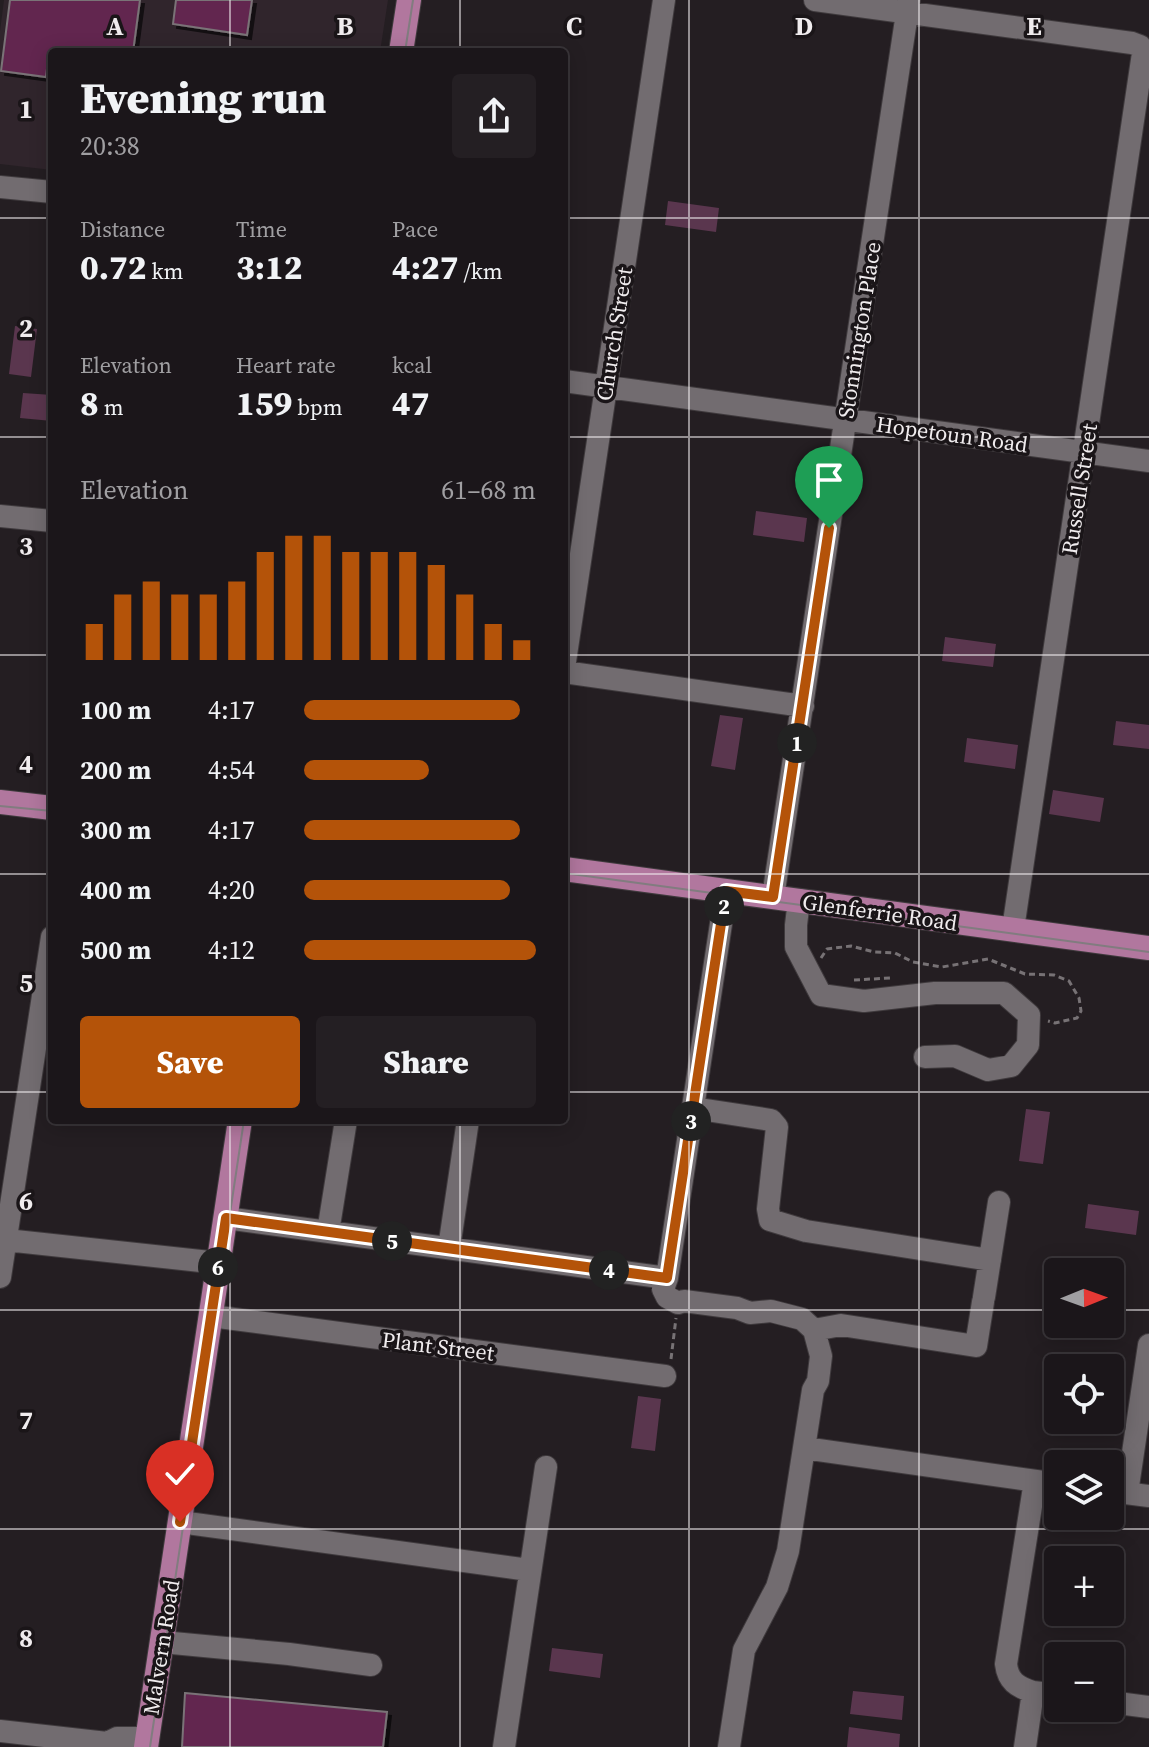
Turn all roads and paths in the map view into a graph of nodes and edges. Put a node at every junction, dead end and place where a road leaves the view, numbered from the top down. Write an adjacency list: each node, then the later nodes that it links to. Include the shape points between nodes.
1 (409, 0): 5 (main road)
2 (664, 0): 9 (street, Church Street)
3 (815, 0): 4 (street)
4 (908, 6): 10 (street, Stonnington Place); 11 (street, Russell Street, via 1132,43 1142,49)
5 (402, 48)
6 (0, 187): 7 (street)
7 (48, 192)
8 (568, 382): 9 (street, Hopetoun Road)
9 (606, 387): 10 (street, Hopetoun Road); 15 (street, Church Street)
10 (845, 420): 11 (street, Hopetoun Road); 17 (street, Stonnington Place)
11 (1084, 453): 12 (street, Hopetoun Road); 24 (street, Russell Street)
12 (1149, 461)
13 (0, 516): 14 (street)
14 (48, 521)
15 (568, 643)
16 (568, 671): 17 (street)
17 (803, 706): 22 (street, Stonnington Place)
18 (0, 802): 19 (main road)
19 (48, 808)
20 (568, 870): 21 (main road, Glenferrie Road)
21 (726, 891): 22 (main road, Glenferrie Road); 28 (street)
22 (773, 897): 23 (main road, Glenferrie Road)
23 (799, 900): 24 (main road, Glenferrie Road); 27 (street, via 796,947 821,995 864,1001 1004,993 1029,1015 1028,1045 1011,1066 988,1070 955,1056)
24 (1013, 929): 25 (main road, Glenferrie Road)
25 (1149, 948)
26 (48, 963): 35 (street)
27 (925, 1057)
28 (693, 1108): 37 (street, via 771,1120 777,1127 770,1220 806,1231); 40 (street)
29 (239, 1124): 33 (main road, Malvern Road)
30 (345, 1124): 34 (street)
31 (467, 1124): 36 (street)
32 (999, 1202): 37 (street)
33 (226, 1218): 34 (street); 38 (main road, Malvern Road)
34 (328, 1232): 36 (street)
35 (6, 1240): 38 (street); 39 (street)
36 (449, 1248): 40 (street)
37 (990, 1260): 43 (street, via 976,1346 841,1325)
38 (219, 1263): 42 (main road, Malvern Road)
39 (0, 1277)
40 (667, 1278): 41 (street, via 663,1289)
41 (680, 1308): 43 (street, via 771,1311 802,1319); 45 (path)
42 (211, 1316): 45 (street, Plant Street); 51 (main road, Malvern Road)
43 (816, 1338): 46 (street)
44 (1149, 1345): 50 (street)
45 (668, 1369)
46 (804, 1448): 48 (street); 64 (street, via 782,1571 744,1650)
47 (546, 1467): 52 (street)
48 (1035, 1481): 49 (street); 55 (street, via 1006,1664 1014,1684)
49 (1044, 1482)
50 (1129, 1493)
51 (180, 1522): 52 (street); 53 (main road, Malvern Road)
52 (529, 1570): 63 (street)
53 (162, 1642): 54 (street); 61 (main road, Malvern Road)
54 (371, 1665)
55 (1033, 1692): 56 (street); 65 (street)
56 (1044, 1693)
57 (1124, 1704): 58 (street)
58 (1149, 1707)
59 (0, 1731): 60 (street)
60 (32, 1741): 62 (street)
61 (147, 1743): 62 (street, via 117,1738)
62 (110, 1745)
63 (504, 1747)
64 (729, 1747)
65 (1025, 1747)

